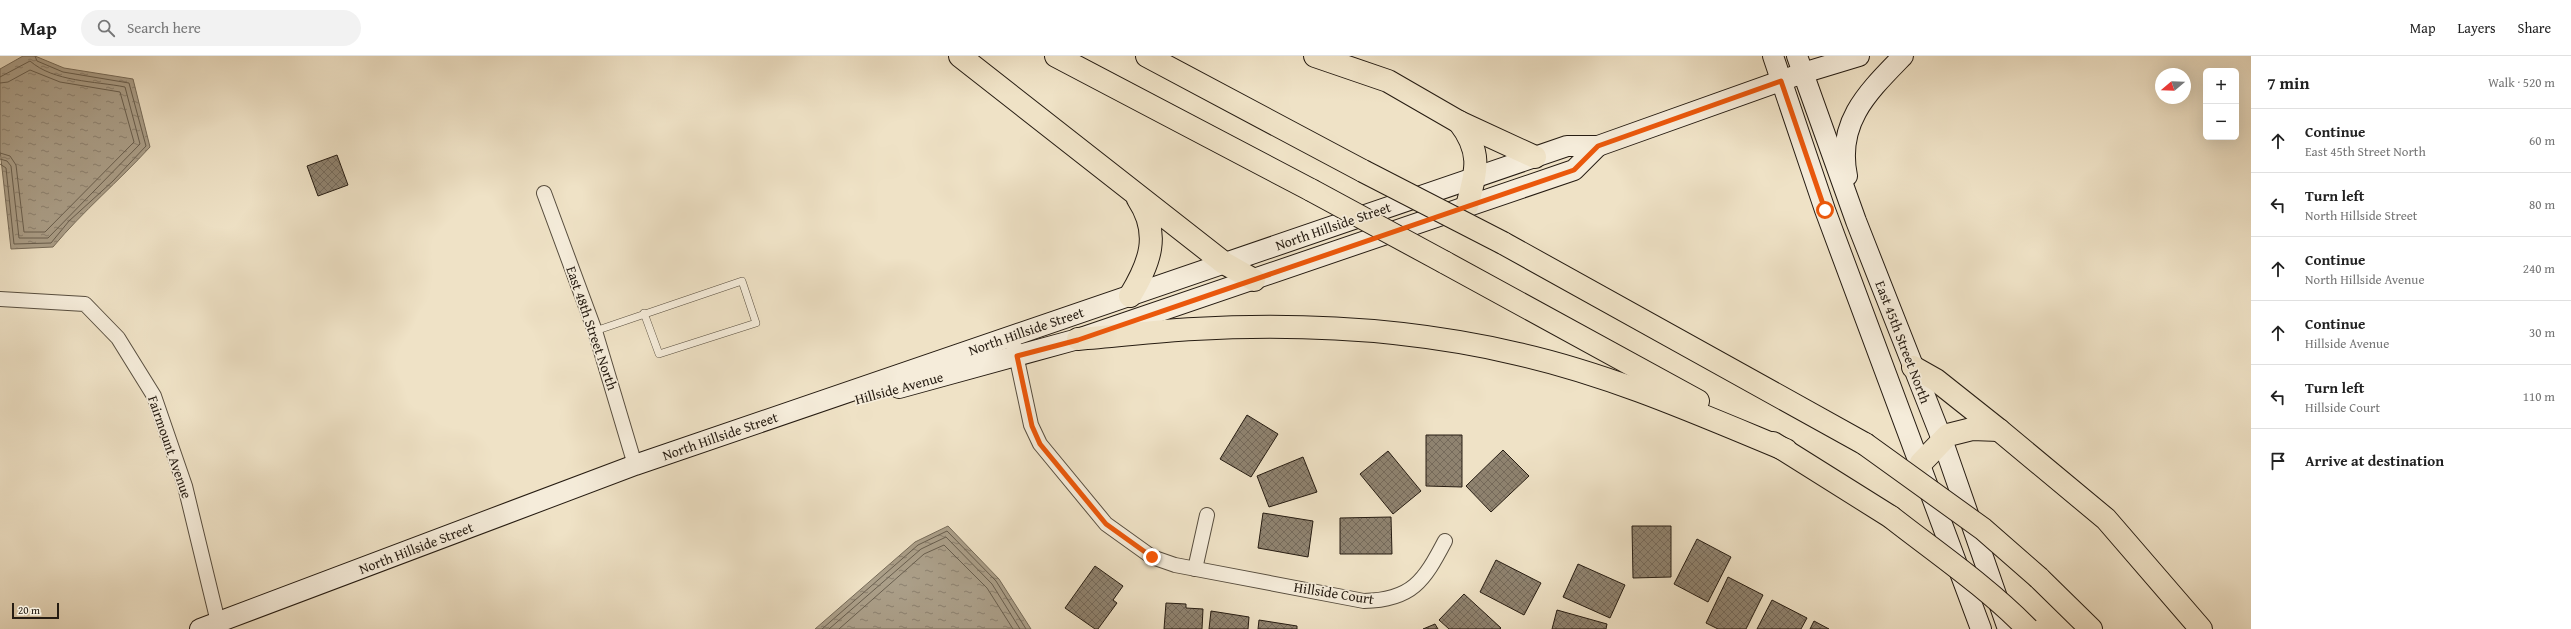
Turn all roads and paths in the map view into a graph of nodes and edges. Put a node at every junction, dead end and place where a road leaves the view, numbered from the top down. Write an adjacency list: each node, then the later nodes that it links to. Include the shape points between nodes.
1 (960, 56): 15 (highway)
2 (1056, 56): 31 (highway, bridge, via 1311,190)
3 (1147, 56): 41 (highway, bridge, via 1503,243 1865,444 1983,529 2039,578)
4 (1316, 56): 10 (highway, via 1388,82)
5 (1773, 56): 9 (main road, East 45th Street North)
6 (1860, 56): 8 (main road, North Hillside Street)
7 (1903, 56): 17 (main road, via 1857,108 1846,132 1844,164)
8 (1800, 65): 9 (main road, North Hillside Street); 17 (main road, East 45th Street North)
9 (1781, 81): 11 (main road, North Hillside Street); 32 (main road, East 45th Street North, via 1825,210)
10 (1459, 122): 12 (highway); 13 (highway, via 1471,138 1476,161)
11 (1598, 146): 12 (main road, North Hillside Street, via 1567,146); 16 (main road, Hillside Avenue, via 1574,170)
12 (1535, 157): 13 (main road, North Hillside Street)
13 (1474, 178): 16 (highway); 18 (main road, North Hillside Street)
14 (544, 193): 23 (street, East 48th Street North)
15 (1135, 194): 18 (highway); 20 (highway, via 1148,220 1151,237 1150,255 1144,272)
16 (1467, 206): 19 (main road, Hillside Avenue)
17 (1856, 222): 27 (main road, East 45th Street North)
18 (1224, 263): 19 (highway); 20 (main road, North Hillside Street)
19 (1254, 280): 25 (main road, Hillside Avenue)
20 (1130, 296): 24 (main road, North Hillside Street)
21 (0, 299): 37 (street, Fairmount Avenue, via 85,304 118,338 154,396 185,486)
22 (644, 313): 22 (lane, via 742,281 756,323 659,354); 23 (lane)
23 (595, 331): 33 (street, East 48th Street North)
24 (1012, 336): 26 (street, Hillside Court); 29 (main road, North Hillside Street)
25 (1078, 340): 26 (main road, Hillside Avenue); 31 (highway, via 1194,329 1267,327 1376,330 1444,339 1519,354 1605,378)
26 (1017, 356): 29 (main road, Hillside Avenue); 36 (street, Hillside Court, via 1032,426 1040,444 1054,464 1106,524 1128,542 1152,557)
27 (1913, 367): 28 (highway, via 1936,380); 30 (main road, East 45th Street North)
28 (1998, 430): 30 (highway, via 1972,428 1948,435); 42 (highway, via 2106,519)
29 (719, 437): 33 (main road, North Hillside Street)
30 (1943, 442): 32 (highway); 39 (main road, East 45th Street North)
31 (1786, 450): 40 (highway, bridge, via 1891,518 1966,575)
32 (1921, 464): 38 (main road, East 45th Street North)
33 (635, 465): 37 (main road, North Hillside Street)
34 (1207, 515): 36 (street)
35 (1445, 541): 36 (street, Hillside Court, via 1422,580 1399,596 1382,600 1364,601)
36 (1195, 569)
37 (209, 626)
38 (1981, 629)
39 (2008, 629)
40 (2028, 629)
41 (2091, 629)
42 (2201, 629)

